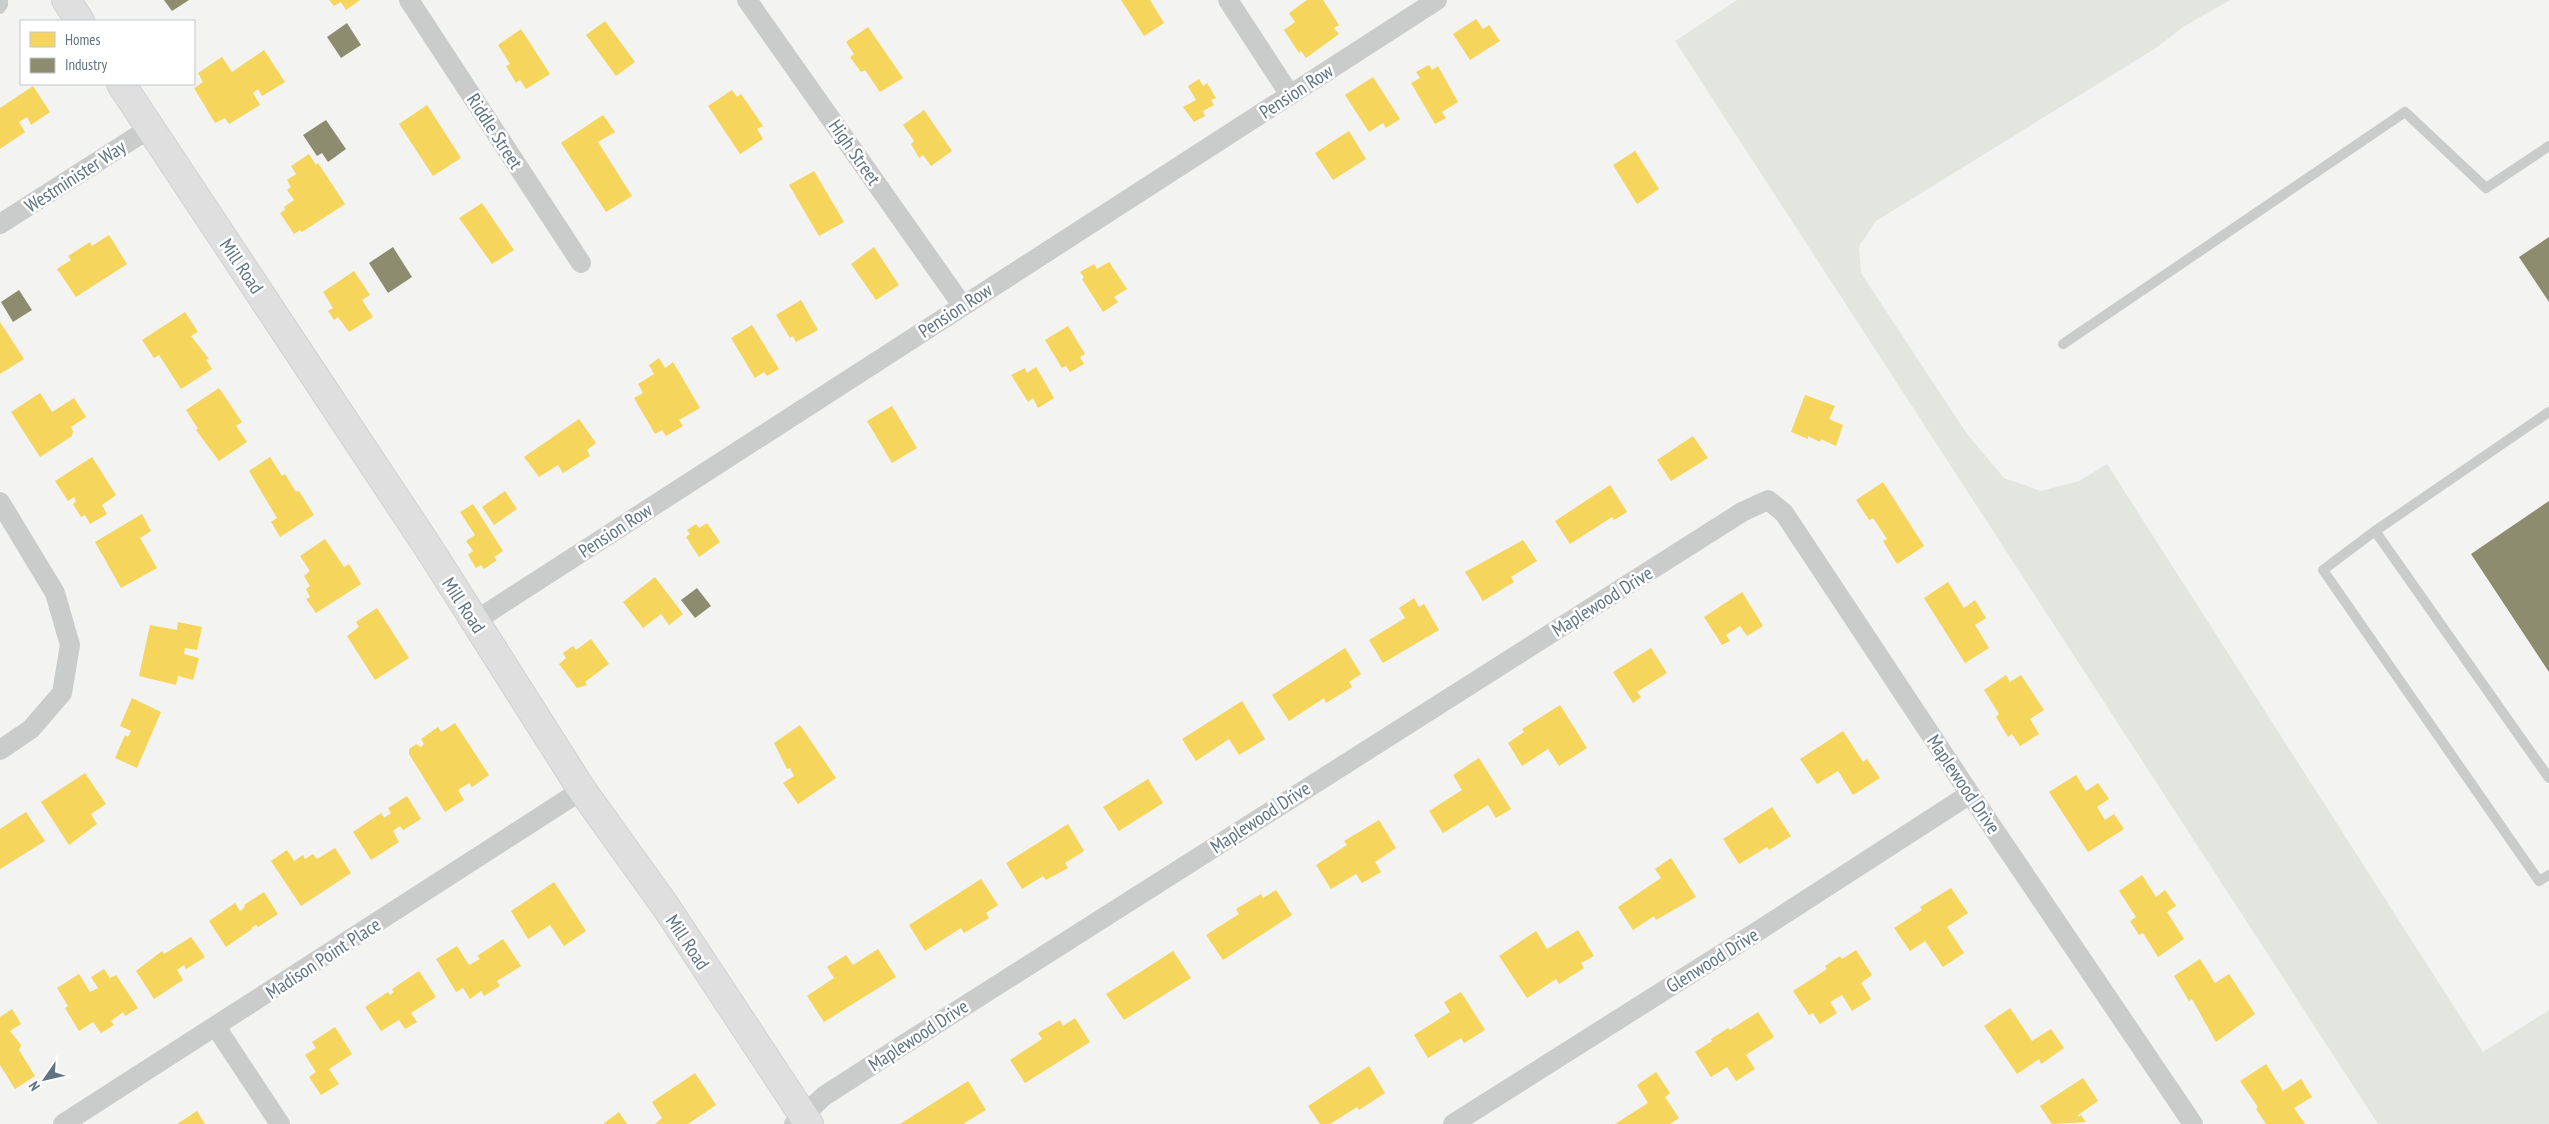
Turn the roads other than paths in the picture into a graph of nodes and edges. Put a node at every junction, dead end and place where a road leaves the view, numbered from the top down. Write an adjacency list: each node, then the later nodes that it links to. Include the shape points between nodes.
1 (3, 0): 7 (lane, via 4,5)
2 (66, 0): 8 (street)
3 (409, 0): 14 (street, Riddle Street)
4 (747, 0): 15 (street, High Street)
5 (1228, 0): 10 (street)
6 (1437, 0): 10 (street, Pension Row)
7 (0, 8)
8 (79, 20)
9 (122, 85): 11 (street, Mill Road)
10 (1290, 95): 15 (street, Pension Row)
11 (150, 128): 13 (street, Westminister Way); 20 (street, Mill Road)
12 (2549, 146): 16 (lane, via 2486,188 2405,112)
13 (0, 224)
14 (582, 263)
15 (962, 305): 20 (street, Pension Row)
16 (2063, 344)
17 (2549, 412): 19 (lane)
18 (0, 502): 21 (street, via 55,593 70,645 62,693 31,729)
19 (2375, 531): 22 (lane); 25 (lane, via 2323,570 2539,881)
20 (475, 621): 23 (street, Mill Road)
21 (0, 750)
22 (2549, 778)
23 (582, 790): 26 (street, Madison Point Place); 27 (street, Mill Road, via 666,907)
24 (1970, 794): 27 (street, Maplewood Drive, via 1784,513 1768,500 1742,512 1361,752 900,1047 824,1096); 30 (street, Glenwood Drive); 31 (street, Maplewood Drive)
25 (2549, 875)
26 (216, 1027): 28 (street, Madison Point Place); 29 (street)
27 (802, 1121)
28 (63, 1124)
29 (280, 1124)
30 (1453, 1124)
31 (2193, 1124)

